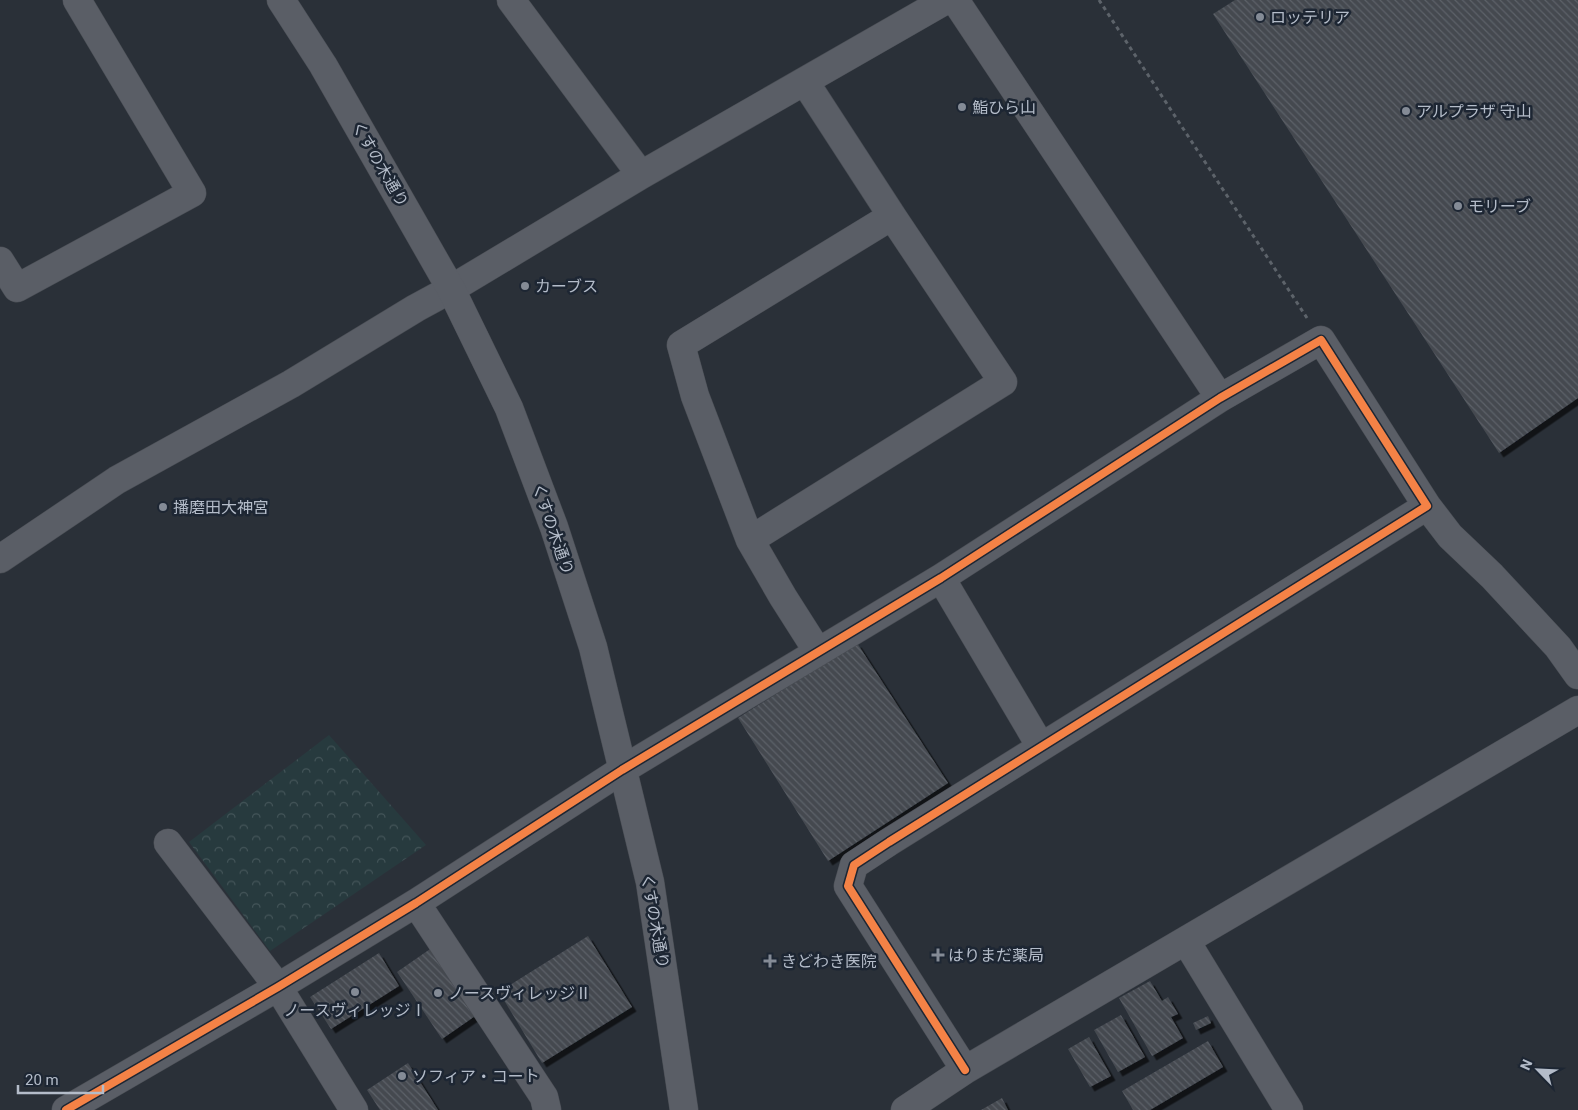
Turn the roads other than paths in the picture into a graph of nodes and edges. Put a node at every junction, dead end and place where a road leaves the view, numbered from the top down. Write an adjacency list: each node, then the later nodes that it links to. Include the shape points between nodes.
1 (281, 0): 10 (street, くすの木通り, via 324,65)
2 (511, 0): 7 (street)
3 (946, 0): 6 (street)
4 (955, 0): 11 (street)
5 (83, 2): 9 (street, via 192,193 17,288)
6 (805, 82): 7 (street); 8 (street)
7 (641, 175): 10 (street)
8 (892, 216): 13 (street, via 681,345 695,396); 13 (street, via 1003,382)
9 (0, 261)
10 (451, 289): 14 (street, via 290,384 117,480); 20 (street, くすの木通り, via 509,408 554,527 594,647)
11 (1220, 398): 12 (street, via 1321,340); 15 (street)
12 (1427, 506): 17 (street, via 1450,536 1558,648); 19 (street)
13 (750, 540): 16 (street)
14 (0, 558)
15 (940, 578): 16 (street); 19 (street)
16 (818, 652): 20 (street)
17 (1578, 675)
18 (1578, 710): 23 (street)
19 (1041, 747): 25 (street, via 854,865 848,886)
20 (622, 770): 22 (street); 29 (street, くすの木通り, via 650,882)
21 (168, 843): 24 (street)
22 (416, 903): 24 (street); 28 (street, via 544,1097)
23 (1186, 941): 25 (street); 31 (street)
24 (278, 987): 26 (street); 27 (street)
25 (965, 1070): 30 (street)
26 (66, 1110)
27 (354, 1110)
28 (547, 1110)
29 (684, 1110)
30 (905, 1110)
31 (1289, 1110)

